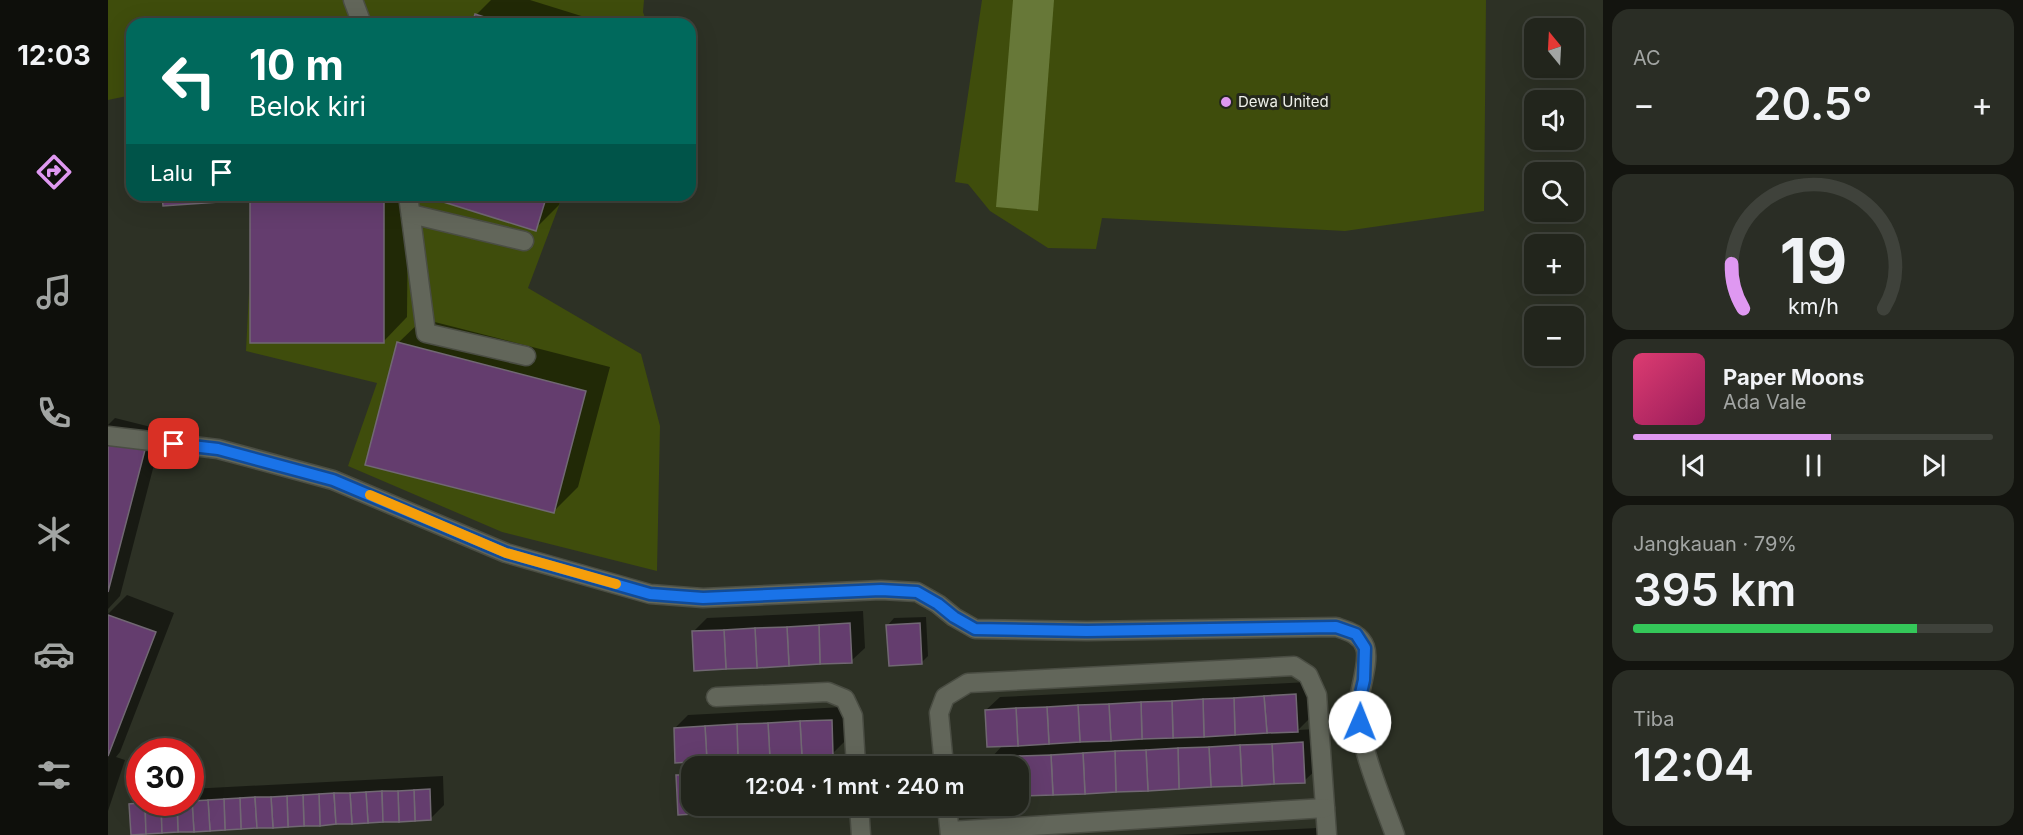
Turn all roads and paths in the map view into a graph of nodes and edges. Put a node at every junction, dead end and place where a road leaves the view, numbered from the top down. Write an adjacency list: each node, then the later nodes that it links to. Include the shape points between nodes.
1 (353, 0): 2 (street)
2 (360, 18)
3 (409, 201): 4 (street)
4 (411, 214): 5 (street); 6 (street, via 426,333)
5 (524, 241)
6 (526, 356)
7 (108, 436): 17 (street, via 218,449 333,480 506,553 650,594 703,598 881,590 917,592 975,629 1336,627 1356,634 1365,648 1358,706 1363,738)
8 (716, 697): 9 (street, via 828,692 845,699 853,716)
9 (855, 756)
10 (943, 756): 11 (street, via 939,713 945,697 968,683 1294,666 1308,675 1317,695)
11 (1325, 808): 14 (street); 16 (street)
12 (860, 816): 15 (street)
13 (948, 816): 14 (street)
14 (950, 833)
15 (861, 835)
16 (1327, 835)
17 (1395, 835)

